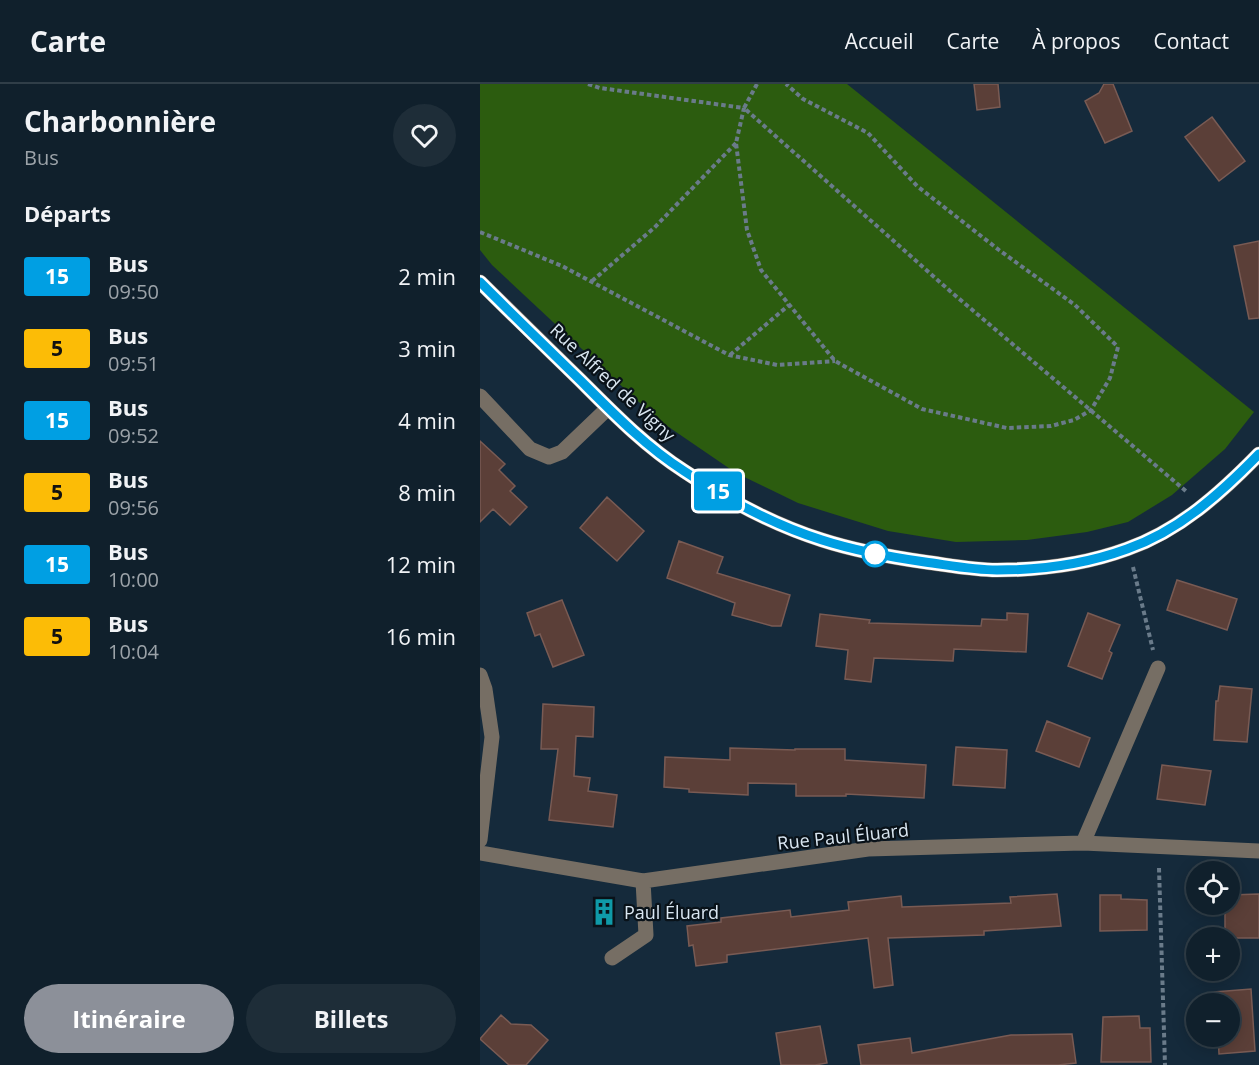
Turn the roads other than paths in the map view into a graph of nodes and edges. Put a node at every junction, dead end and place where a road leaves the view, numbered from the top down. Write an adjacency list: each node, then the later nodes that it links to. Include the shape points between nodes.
1 (480, 282): 3 (street, Rue Alfred de Vigny)
2 (480, 396): 3 (street, via 530,449 549,457 562,452)
3 (608, 408): 4 (street, Rue Alfred de Vigny, via 683,471 756,513 821,540 881,556 996,570 1053,567 1128,549 1204,506)
4 (1259, 454)
5 (1158, 668): 8 (street)
6 (480, 675): 7 (street, via 492,737)
7 (480, 840)
8 (1083, 843): 9 (street, Rue Paul Éluard); 11 (street, Rue Paul Éluard, via 868,849)
9 (1259, 851)
10 (480, 853): 11 (street, Rue Paul Éluard)
11 (643, 881): 12 (street, via 646,935)
12 (612, 958)

